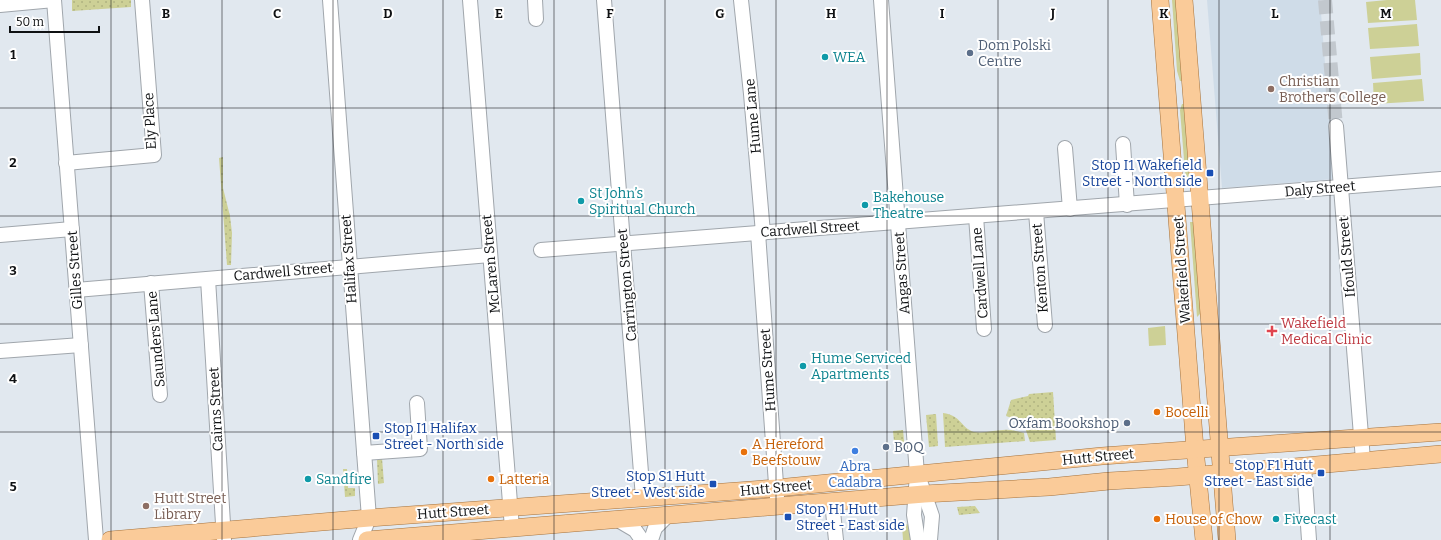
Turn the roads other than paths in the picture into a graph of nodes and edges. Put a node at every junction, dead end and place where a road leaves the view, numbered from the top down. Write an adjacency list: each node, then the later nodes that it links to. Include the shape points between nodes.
1 (54, 0): 11 (street); 18 (street, Gilles Street)
2 (142, 0): 18 (street, Ely Place, via 154,155)
3 (330, 0): 34 (street, Halifax Street)
4 (470, 0): 33 (street, McLaren Street)
5 (535, 0): 12 (street)
6 (604, 0): 31 (street, Carrington Street)
7 (741, 0): 29 (street, Hume Lane, via 751,94)
8 (881, 0): 27 (street, Angas Street)
9 (1160, 0): 14 (main road, Wakefield Street)
10 (1184, 0): 13 (main road, Wakefield Street)
11 (0, 5)
12 (536, 19)
13 (1191, 93): 14 (main road); 21 (main road, Wakefield Street)
14 (1168, 95): 22 (main road, Wakefield Street)
15 (1336, 126): 20 (street, Ifould Street)
16 (1123, 144): 23 (street)
17 (1065, 148): 24 (street)
18 (66, 163): 28 (street, Gilles Street)
19 (1441, 179): 20 (street, Daly Street)
20 (1341, 187): 21 (street, Daly Street); 45 (street, Ifould Street)
21 (1200, 199): 22 (street, Cardwell Street); 46 (main road, Wakefield Street)
22 (1176, 201): 23 (street, Cardwell Street); 47 (main road, Wakefield Street)
23 (1127, 205): 24 (street, Cardwell Street)
24 (1070, 209): 25 (street, Cardwell Street)
25 (1036, 212): 26 (street, Cardwell Street); 38 (street, Kenton Street)
26 (976, 216): 27 (street, Cardwell Street); 39 (street, Cardwell Lane)
27 (898, 222): 29 (street, Cardwell Street); 54 (street, Angas Street)
28 (72, 229): 30 (street); 37 (street, Gilles Street)
29 (760, 233): 31 (street, Cardwell Street); 57 (street, Hume Street)
30 (0, 236)
31 (623, 244): 32 (street, Cardwell Street); 59 (street, Carrington Street)
32 (541, 250)
33 (490, 255): 34 (street, Cardwell Street); 62 (street, McLaren Street)
34 (350, 266): 35 (street, Cardwell Street); 48 (street, Halifax Street)
35 (208, 279): 36 (street, Cardwell Street); 67 (street, Cairns Street)
36 (151, 283): 37 (street, Cardwell Street); 42 (street, Saunders Lane)
37 (76, 290): 40 (street, Gilles Street)
38 (1044, 325)
39 (984, 329)
40 (81, 345): 41 (street); 68 (street, Gilles Street)
41 (0, 351)
42 (160, 395)
43 (417, 403): 48 (street, via 420,449)
44 (1441, 432): 45 (main road, Hutt Street)
45 (1361, 437): 46 (main road, Hutt Street); 51 (street, Ifould Street)
46 (1220, 448): 47 (main road, Hutt Street); 53 (main road, Wakefield Street)
47 (1195, 449): 50 (main road, Hutt Street); 55 (main road, Wakefield Street)
48 (364, 453): 64 (street, Halifax Street)
49 (1441, 454): 51 (main road, Hutt Street)
50 (1062, 460): 54 (main road, Hutt Street); 56 (main road)
51 (1363, 460): 52 (main road, Hutt Street)
52 (1304, 466): 53 (main road, Hutt Street); 79 (street)
53 (1222, 473): 55 (main road, Hutt Street); 78 (main road, Wakefield Street)
54 (917, 474): 57 (main road, Hutt Street); 58 (street, Angas Street)
55 (1197, 475): 56 (main road, Hutt Street); 77 (main road, Wakefield Street)
56 (1064, 486): 58 (main road, Hutt Street)
57 (776, 488): 59 (main road, Hutt Street); 61 (street, Hume Street)
58 (920, 495): 60 (main road, Hutt Street); 75 (street, Angas Street, via 914,515); 76 (street, Angas Street, via 932,516)
59 (643, 498): 62 (main road, Hutt Street)
60 (832, 502): 61 (main road, Hutt Street); 74 (street)
61 (777, 507): 63 (main road, Hutt Street)
62 (511, 508): 64 (main road, Hutt Street); 66 (street, McLaren Street)
63 (668, 516): 65 (main road, Hutt Street); 73 (street, via 655,528)
64 (368, 518): 67 (main road, Hutt Street); 70 (street, Halifax Street); 71 (street, Halifax Street)
65 (618, 520): 66 (main road, Hutt Street); 72 (street, via 635,530)
66 (512, 528): 71 (main road, Hutt Street)
67 (223, 535): 69 (main road, Hutt Street)
68 (96, 540)
69 (110, 540)
70 (360, 540)
71 (376, 540)
72 (642, 540)
73 (651, 540)
74 (836, 540)
75 (918, 540)
76 (930, 540)
77 (1204, 540)
78 (1227, 540)
79 (1309, 540)

